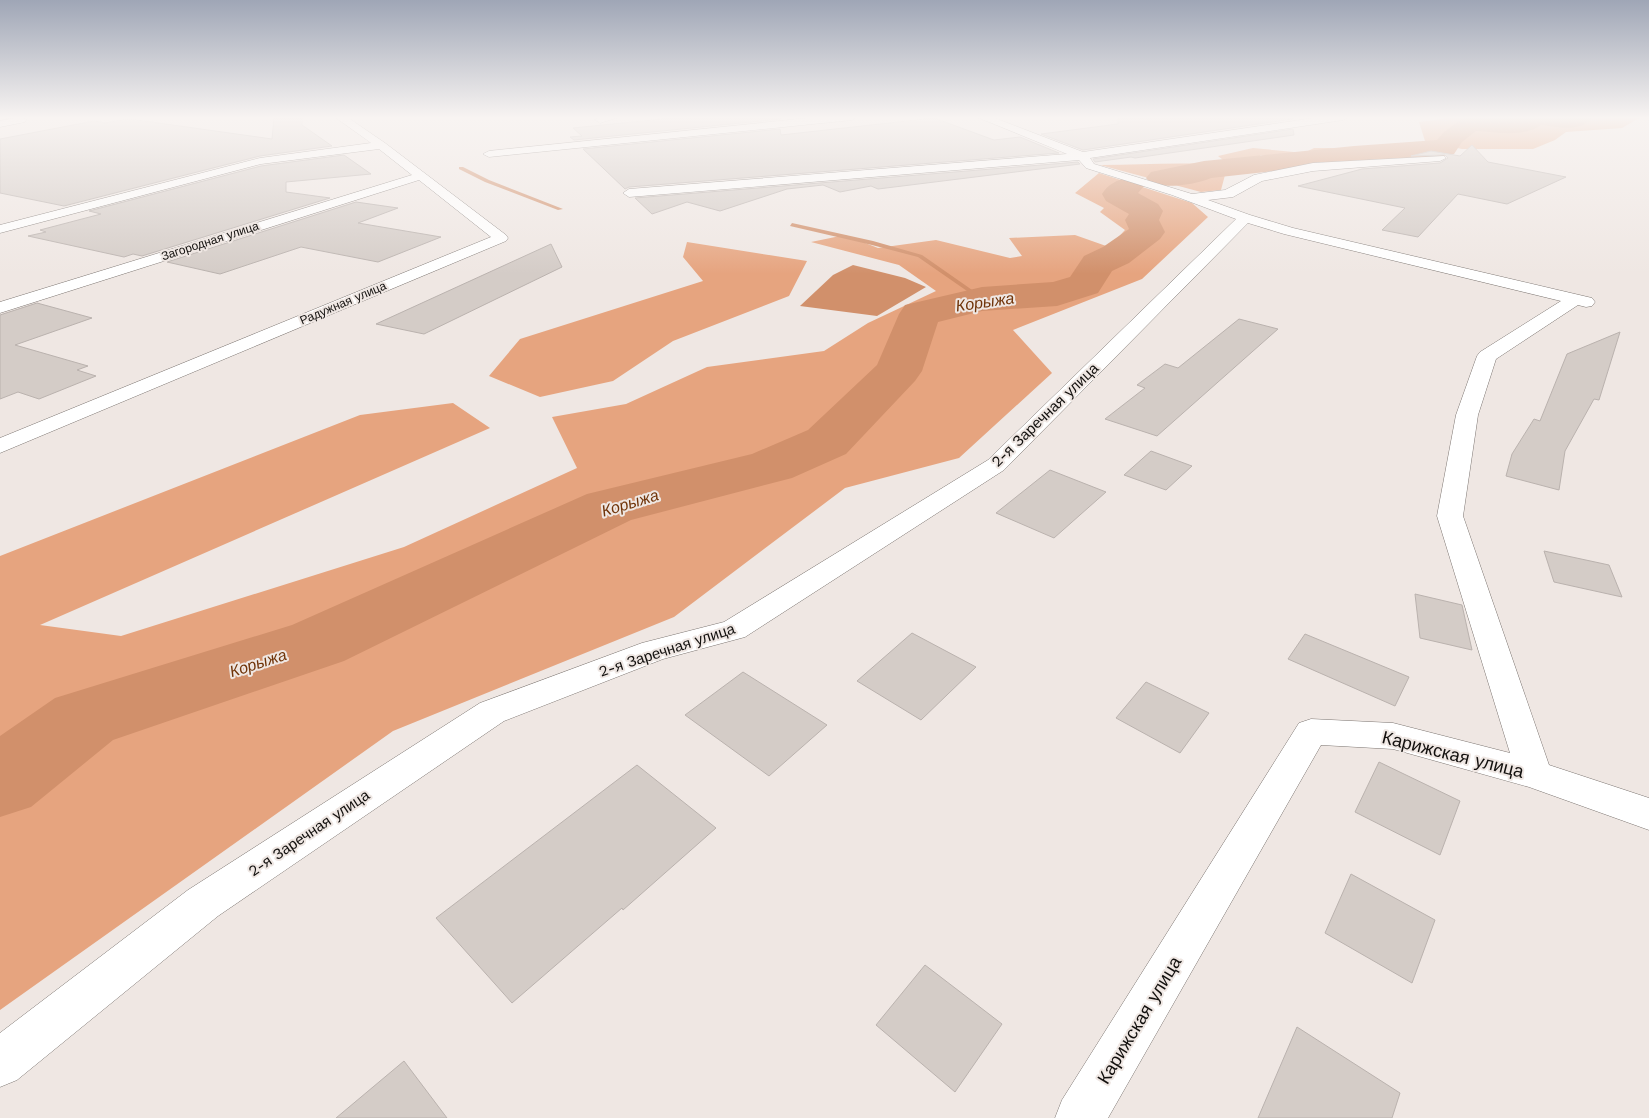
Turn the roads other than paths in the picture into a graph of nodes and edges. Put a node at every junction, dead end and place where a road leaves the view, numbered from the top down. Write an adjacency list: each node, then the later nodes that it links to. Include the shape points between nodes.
1 (229, 169): 10 (street)
2 (411, 169): 6 (street, Радужная улица)
3 (925, 169): 7 (street)
4 (1100, 169): 8 (street)
5 (1302, 169): 8 (street, via 1258,178 1228,194)
6 (420, 176): 11 (street, Загородная улица); 12 (street, Радужная улица, via 501,238)
7 (629, 194)
8 (1190, 197): 9 (street)
9 (1244, 218): 13 (street, Карижская улица, via 1582,301 1487,356 1467,414 1450,516); 15 (street, 2-я Заречная улица, via 996,465 734,630 653,651 492,712 203,903)
10 (0, 229)
11 (0, 308)
12 (0, 446)
13 (1534, 774): 14 (street); 16 (street, Карижская улица, via 1393,736 1311,732)
14 (1649, 814)
15 (0, 1063)
16 (1080, 1118)

